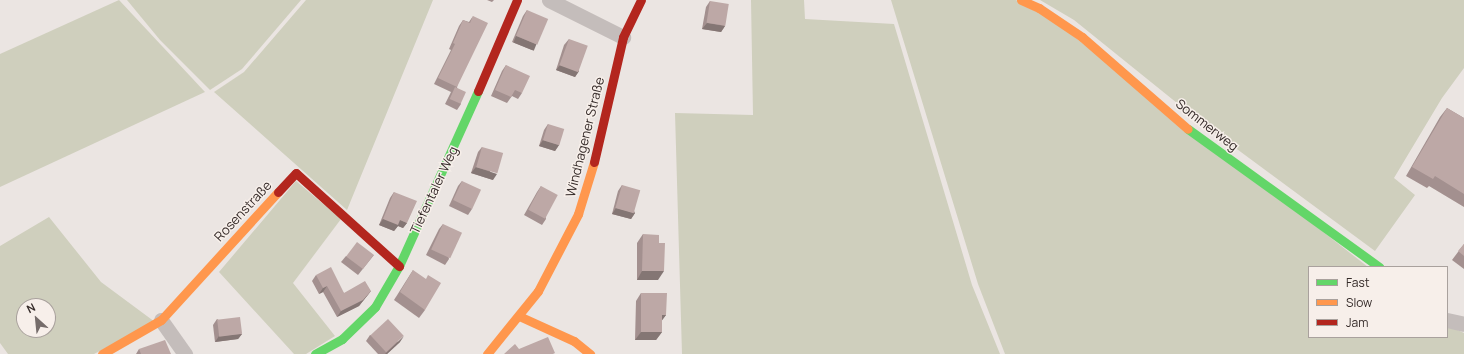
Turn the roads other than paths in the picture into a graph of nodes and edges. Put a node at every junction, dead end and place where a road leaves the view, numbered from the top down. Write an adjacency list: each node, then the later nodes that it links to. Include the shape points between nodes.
1 (517, 0): 6 (street, Tiefentaler Weg, via 450,156)
2 (549, 0): 5 (street)
3 (641, 0): 5 (street, Windhagener Straße)
4 (1021, 0): 7 (street, Sommerweg, via 1039,8 1082,37 1202,141)
5 (623, 37): 8 (street, Windhagener Straße, via 590,180 578,214 552,266)
6 (399, 266): 9 (street, Rosenstraße, via 296,173); 14 (street, Tiefentaler Weg, via 375,307 365,318 342,339)
7 (1378, 266)
8 (519, 316): 15 (street, Windhagener Straße); 16 (street, via 574,341)
9 (161, 320): 12 (street, Rosenstraße); 13 (street)
10 (1448, 320): 11 (street)
11 (1464, 324)
12 (102, 354)
13 (185, 354)
14 (316, 354)
15 (487, 354)
16 (590, 354)

